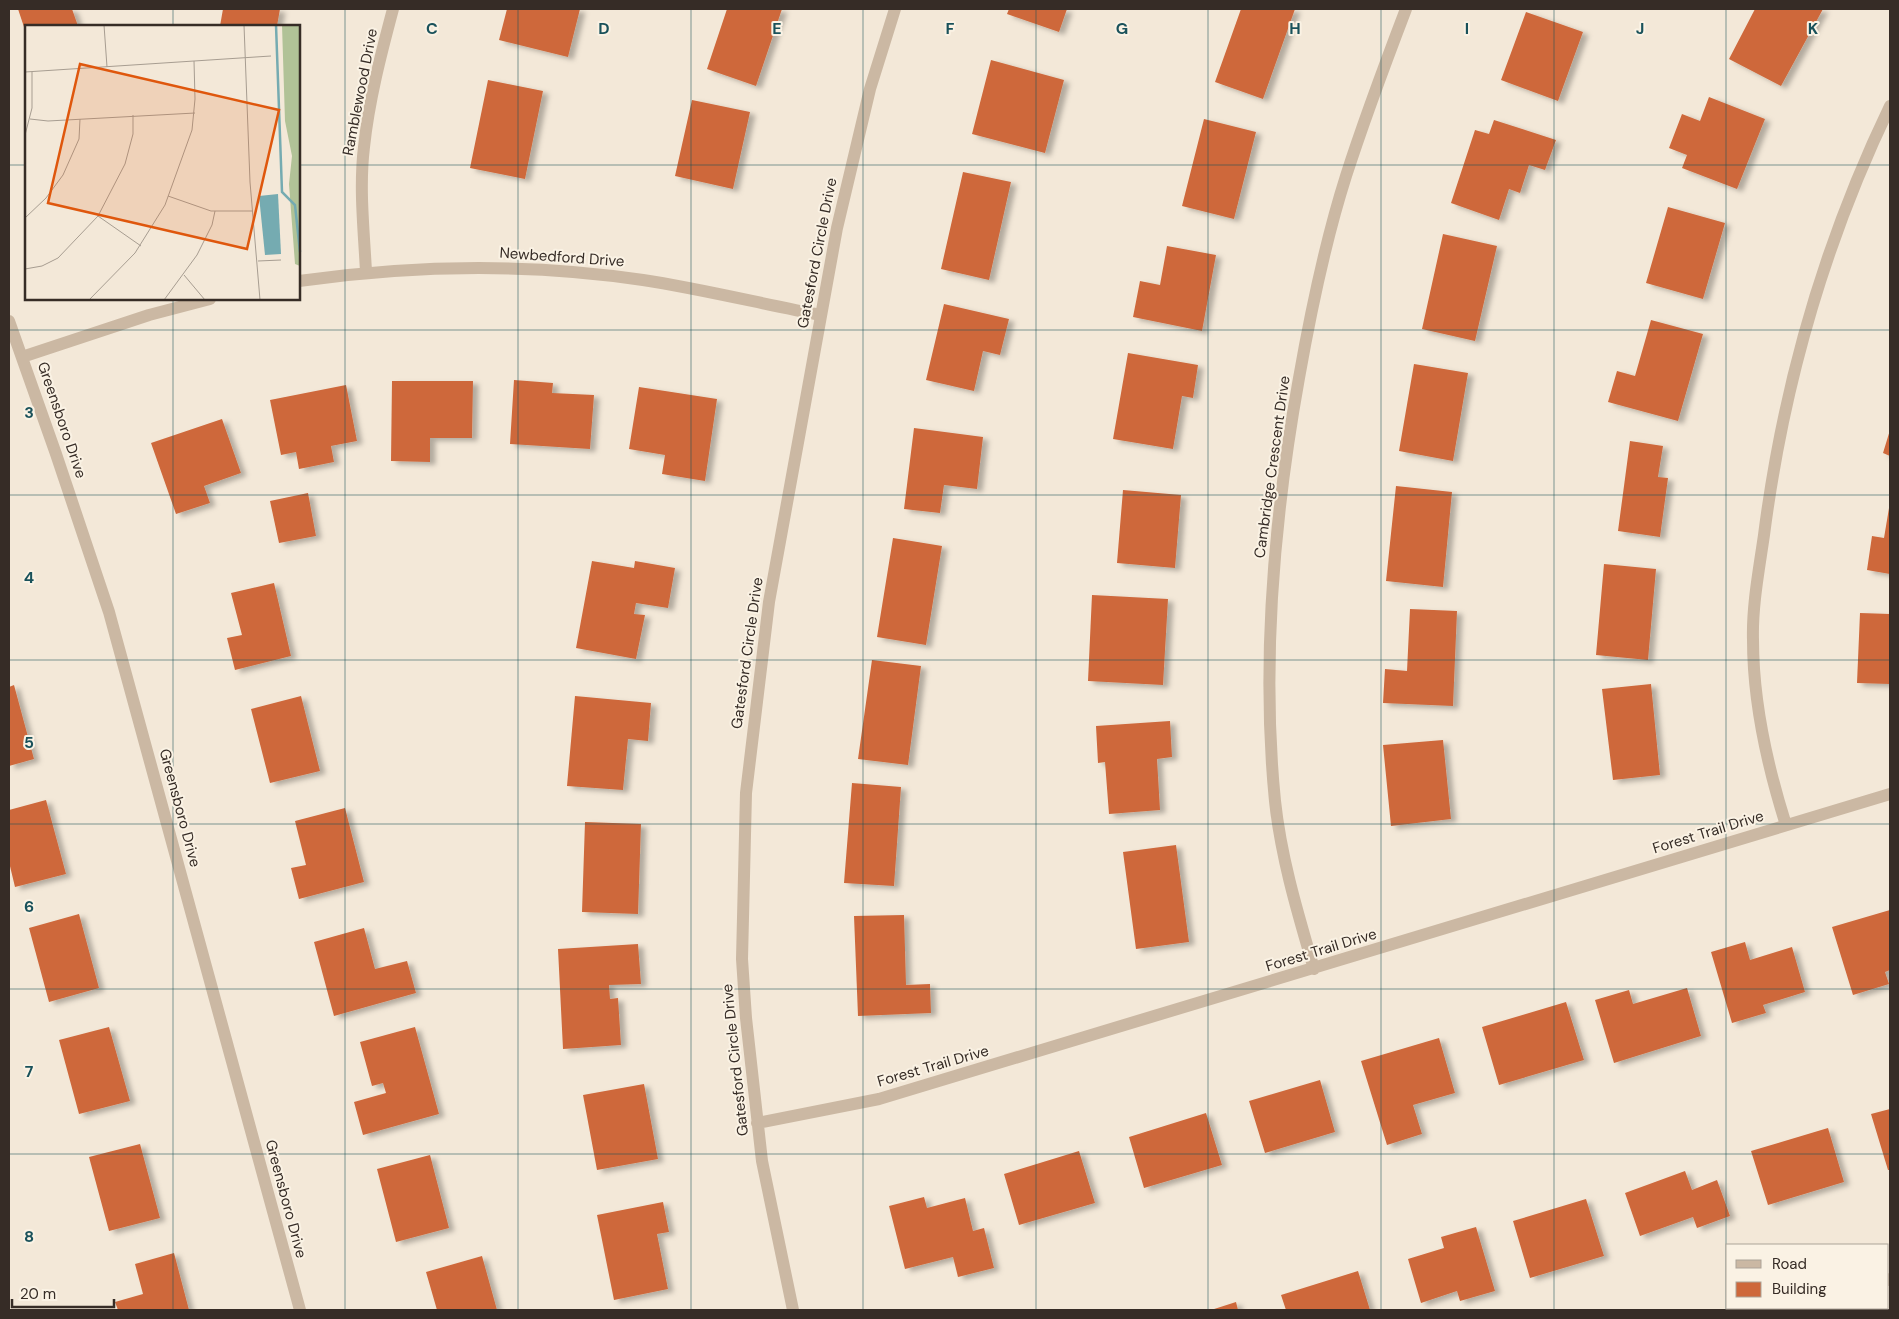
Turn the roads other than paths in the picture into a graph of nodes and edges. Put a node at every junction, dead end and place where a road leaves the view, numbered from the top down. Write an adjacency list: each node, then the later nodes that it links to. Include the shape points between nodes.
1 (392, 9): 5 (street, Ramblewood Drive, via 364,146 362,180)
2 (894, 9): 8 (street, Gatesford Circle Drive, via 850,168)
3 (1406, 9): 13 (street, Cambridge Crescent Drive, via 1346,178 1316,290 1278,516 1269,682 1273,774 1282,846)
4 (1890, 106): 12 (street, via 1868,151 1818,286 1794,372 1771,478 1752,638 1758,716)
5 (366, 272): 6 (street, Newbedford Drive); 8 (street, Newbedford Drive, via 470,268 592,274 644,280)
6 (300, 281)
7 (206, 300): 10 (street, via 149,315)
8 (821, 316): 14 (street, Gatesford Circle Drive, via 769,602 746,793 742,959)
9 (9, 321): 10 (street, Greensboro Drive)
10 (22, 357): 15 (street, Greensboro Drive, via 109,612)
11 (1890, 794): 12 (street, Forest Trail Drive)
12 (1786, 825): 13 (street, Forest Trail Drive)
13 (1314, 969): 14 (street, Forest Trail Drive, via 879,1099)
14 (757, 1123): 16 (street, Gatesford Circle Drive, via 768,1195)
15 (300, 1310)
16 (793, 1310)

